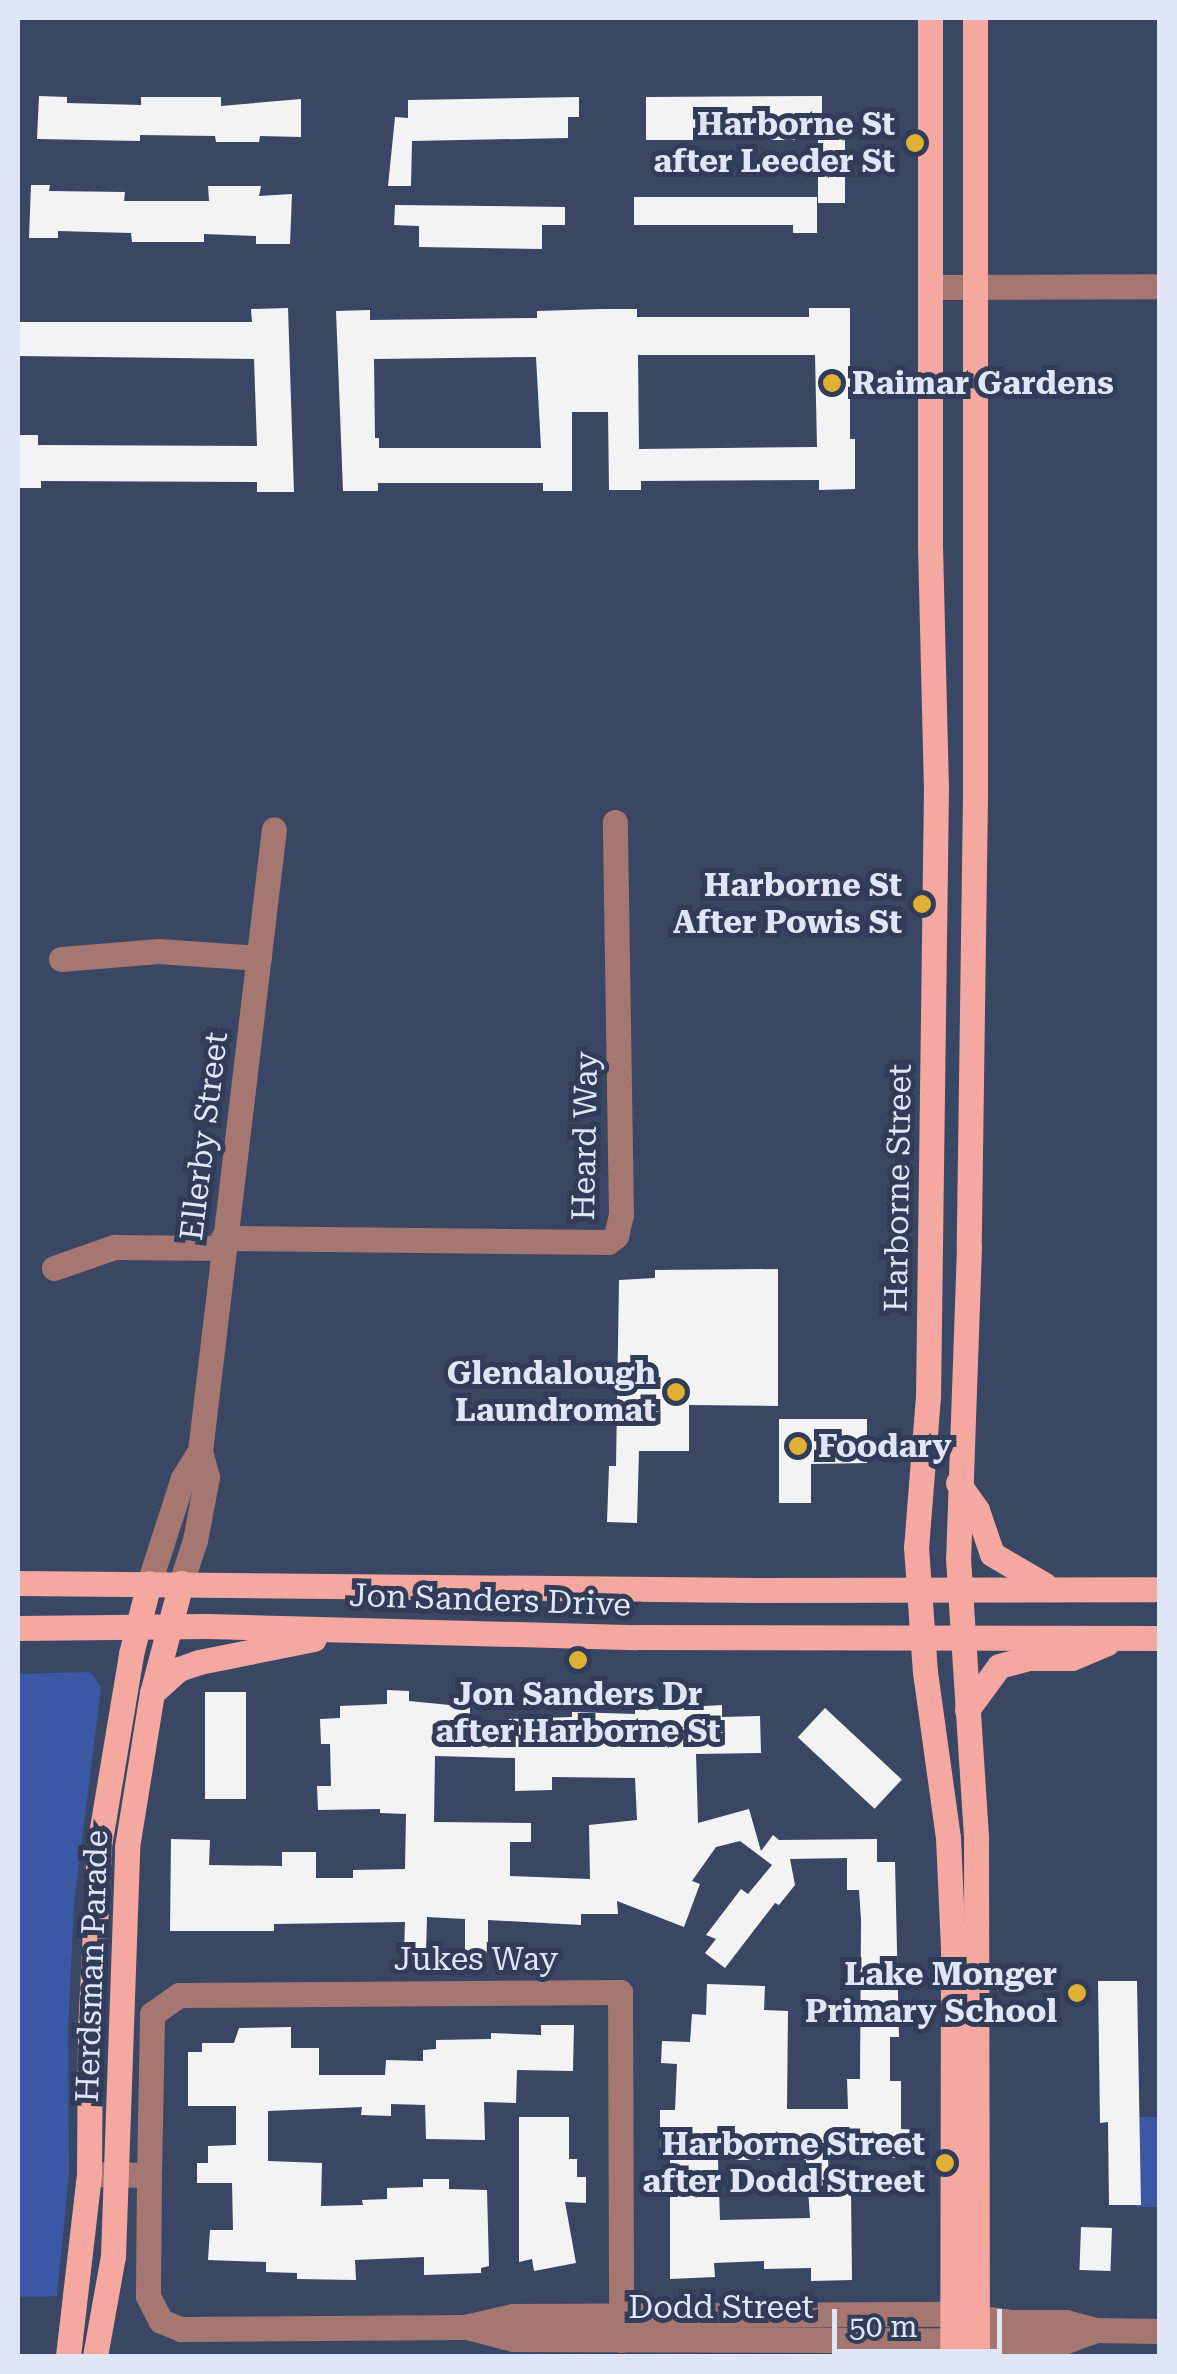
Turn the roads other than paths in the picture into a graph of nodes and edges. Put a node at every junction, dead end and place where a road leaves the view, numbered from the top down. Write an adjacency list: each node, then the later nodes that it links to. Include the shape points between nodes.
1 (930, 18): 5 (main road, Harborne Street)
2 (975, 18): 4 (main road)
3 (1160, 286): 4 (street)
4 (974, 287): 5 (street); 7 (main road)
5 (930, 288): 6 (main road, Harborne Street)
6 (930, 544): 7 (main road); 22 (main road, Harborne Street, via 936,788)
7 (975, 544): 15 (main road, via 969,1247)
8 (615, 822): 12 (street, Heard Way, via 621,1215 616,1236 608,1242)
9 (274, 830): 11 (street, Ellerby Street)
10 (61, 958): 11 (street, via 159,951)
11 (259, 958): 12 (street, Ellerby Street)
12 (223, 1243): 13 (street, via 114,1247); 14 (street, Ellerby Street)
13 (54, 1268)
14 (200, 1451): 17 (street, Ellerby Street, via 183,1478); 18 (street, Ellerby Street, via 208,1477)
15 (958, 1483): 19 (main road); 20 (main road, via 977,1510 992,1554)
16 (18, 1583): 17 (main road, Jon Sanders Drive)
17 (150, 1583): 18 (main road, Jon Sanders Drive); 24 (main road, Herdsman Parade)
18 (181, 1583): 22 (main road, Jon Sanders Drive); 23 (main road, Herdsman Parade)
19 (959, 1589): 20 (main road, Jon Sanders Drive); 22 (main road, Jon Sanders Drive); 28 (main road)
20 (1054, 1589): 21 (main road, Jon Sanders Drive)
21 (1160, 1589)
22 (919, 1590): 27 (main road, Harborne Street)
23 (168, 1626): 24 (main road, Jon Sanders Drive); 26 (main road, Jon Sanders Drive); 31 (main road, Herdsman Parade)
24 (136, 1627): 25 (main road, Jon Sanders Drive); 33 (main road, Herdsman Parade, via 100,1846)
25 (18, 1628)
26 (364, 1629): 27 (main road, Jon Sanders Drive); 31 (main road, via 199,1662 179,1669)
27 (923, 1638): 28 (main road, Jon Sanders Drive); 39 (main road, Harborne Street, via 948,1838)
28 (962, 1638): 29 (main road, Jon Sanders Drive); 32 (main road)
29 (1121, 1638): 30 (main road, Jon Sanders Drive); 32 (main road, via 1072,1658 1000,1666)
30 (1160, 1638)
31 (152, 1693): 34 (main road, Herdsman Parade, via 125,1866)
32 (967, 1710): 39 (main road, via 976,1838)
33 (89, 2174): 34 (street); 40 (main road, Herdsman Parade)
34 (118, 2175): 35 (street); 41 (main road, Herdsman Parade, via 108,2296)
35 (149, 2175): 37 (street, Jukes Way, via 152,2014 179,1995 620,1992); 38 (street, Dodd Street, via 148,2296 161,2321 202,2330 465,2327 513,2339)
36 (1160, 2331): 39 (street, Dodd Street, via 1096,2330 1066,2322)
37 (609, 2334): 38 (street, Dodd Street); 39 (street, Dodd Street)
38 (572, 2337)
39 (964, 2337)
40 (68, 2356)
41 (95, 2356)

